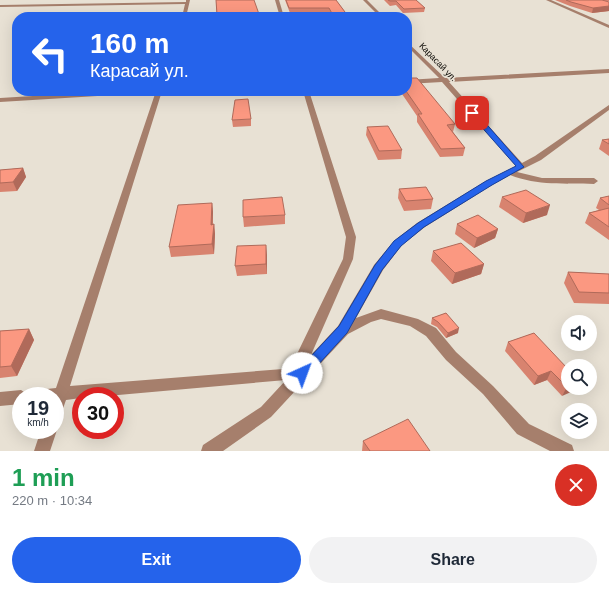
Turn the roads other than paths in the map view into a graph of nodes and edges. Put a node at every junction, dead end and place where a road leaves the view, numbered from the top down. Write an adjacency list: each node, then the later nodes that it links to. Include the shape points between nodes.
1 (277, 0): 7 (street)
2 (365, 0): 8 (street)
3 (548, 0): 9 (street)
4 (188, 1): 5 (street); 6 (street)
5 (0, 6)
6 (185, 12)
7 (281, 12)
8 (377, 12)
9 (609, 27)
10 (412, 48): 12 (street, Карасай ул.)
11 (609, 71): 12 (street)
12 (444, 80): 13 (street); 19 (street, Карасай ул.)
13 (412, 82)
14 (65, 96): 17 (street)
15 (157, 96): 24 (street)
16 (308, 96): 23 (street, via 351,237 348,259 304,354)
17 (0, 100)
18 (609, 107): 19 (street, via 554,148)
19 (521, 167): 20 (street)
20 (509, 172): 21 (street, via 520,177 553,183); 22 (street, via 421,225 398,244 378,268)
21 (594, 181)
22 (343, 330): 23 (street); 31 (street, via 381,314 414,322 431,332 451,356 488,390 523,429)
23 (302, 373): 25 (street); 30 (street, via 266,412)
24 (63, 387)
25 (64, 393)
26 (12, 398): 27 (street)
27 (0, 399)
28 (46, 439): 29 (street)
29 (42, 451)
30 (209, 451)
31 (566, 451)

